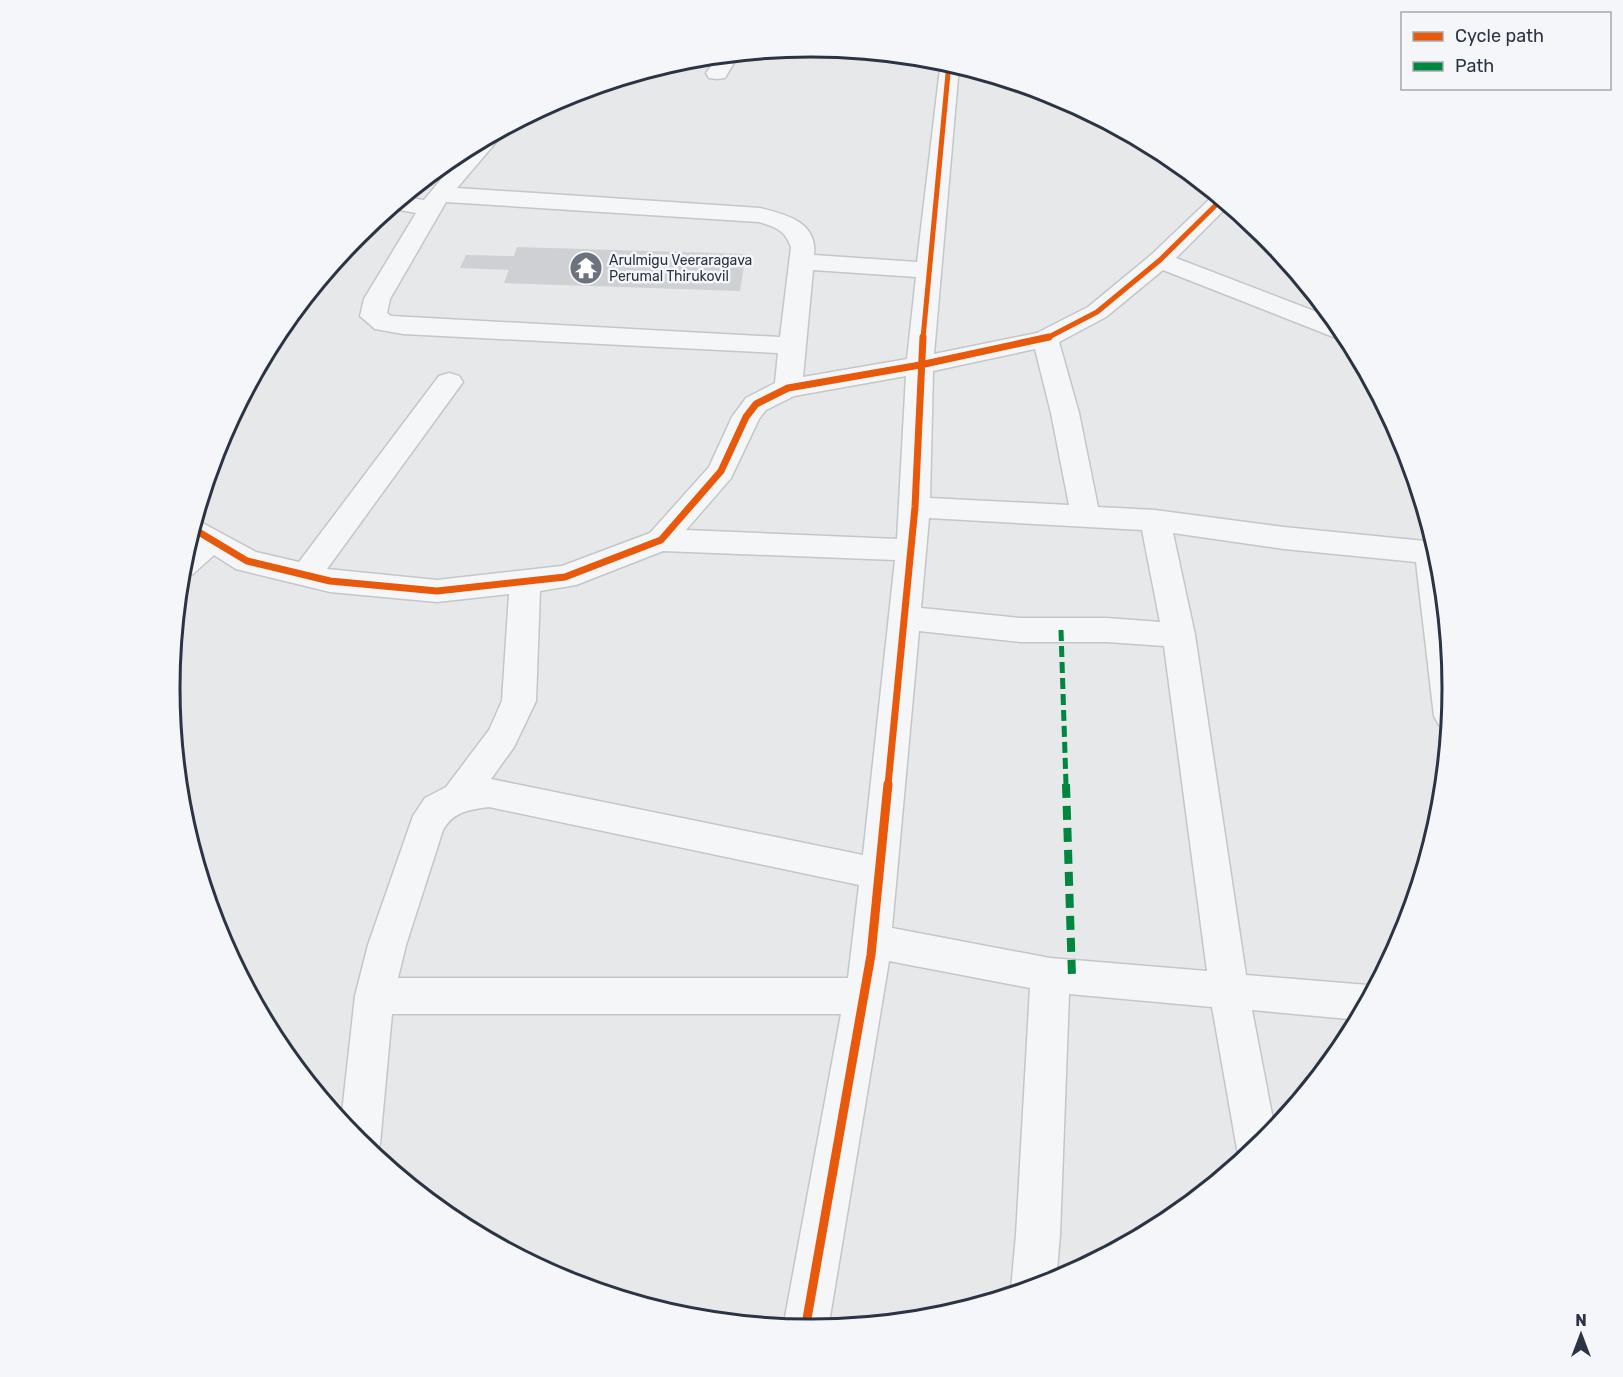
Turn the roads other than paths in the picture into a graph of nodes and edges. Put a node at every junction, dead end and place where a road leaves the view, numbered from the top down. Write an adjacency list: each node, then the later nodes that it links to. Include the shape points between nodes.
1 (724, 63): 3 (street)
2 (948, 72): 10 (street)
3 (717, 73)
4 (472, 156): 5 (street)
5 (435, 201): 6 (street); 9 (street, via 760,215 798,231 803,247); 13 (street, via 376,299 373,316 384,323)
6 (409, 202)
7 (1217, 204): 8 (street)
8 (1160, 260): 11 (street); 12 (street, via 1097,312)
9 (801, 262): 10 (street); 13 (street)
10 (930, 270): 14 (street)
11 (1328, 325)
12 (1045, 339): 14 (street); 18 (street, via 1057,376)
13 (791, 346): 16 (street)
14 (920, 365): 16 (street); 17 (street)
15 (449, 382): 24 (street)
16 (788, 388): 21 (street, via 756,404 721,471)
17 (915, 507): 18 (street); 22 (street)
18 (1086, 516): 19 (street)
19 (1155, 520): 23 (street, via 1284,538); 27 (street)
20 (202, 534): 24 (street, via 247,561)
21 (661, 540): 22 (street); 25 (street, via 565,577)
22 (911, 550): 26 (street)
23 (1428, 551)
24 (306, 575): 25 (street, via 330,581 437,591)
25 (525, 581): 28 (street, via 519,701 502,738)
26 (904, 618): 27 (street, via 1020,630); 29 (street)
27 (1179, 635): 32 (street)
28 (458, 797): 29 (street, via 489,793); 33 (street, via 437,808 426,826)
29 (879, 874): 30 (street)
30 (873, 941): 31 (street); 34 (street)
31 (1050, 975): 32 (street); 38 (street)
32 (1229, 992): 35 (street); 37 (street)
33 (374, 996): 34 (street); 36 (street)
34 (864, 996): 39 (street)
35 (1359, 1002)
36 (360, 1130)
37 (1256, 1137)
38 (1034, 1279)
39 (807, 1320)

